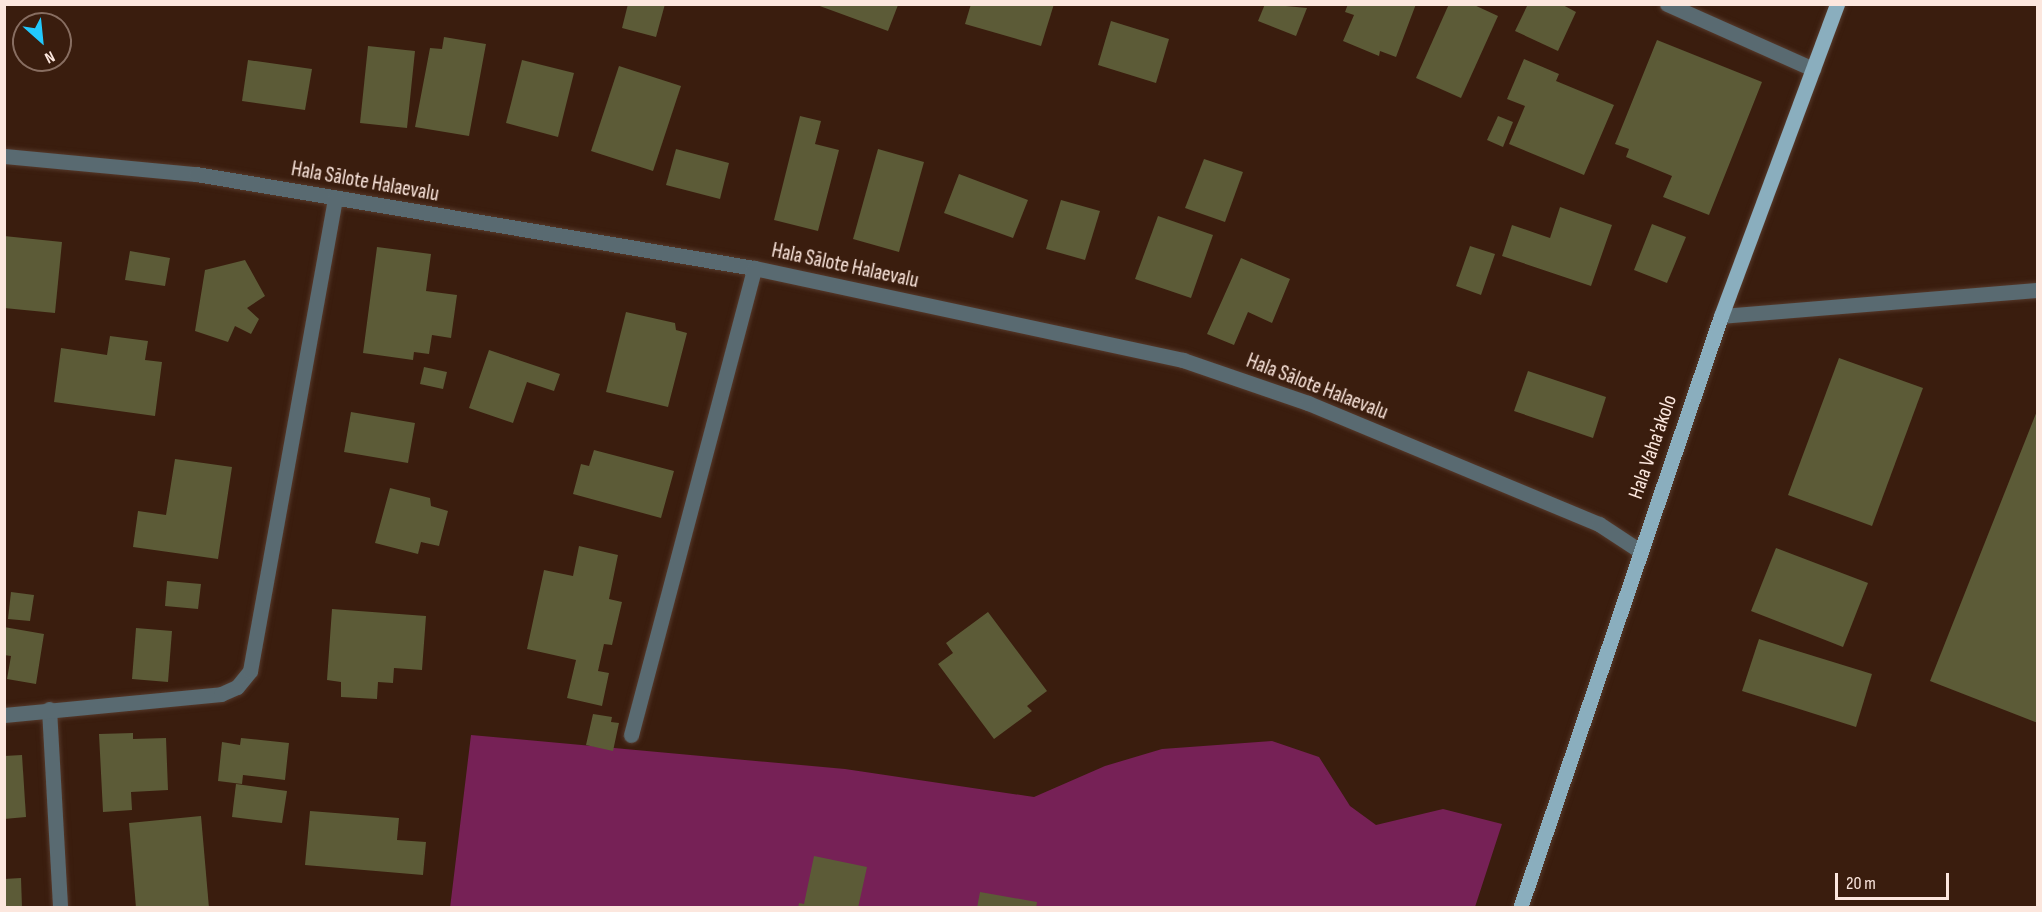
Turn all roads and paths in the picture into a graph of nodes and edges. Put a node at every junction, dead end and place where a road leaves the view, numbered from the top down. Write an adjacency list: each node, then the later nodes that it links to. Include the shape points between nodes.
1 (1667, 4): 3 (street)
2 (1837, 4): 3 (main road, Hala Vaha'akolo)
3 (1813, 69): 8 (main road, Hala Vaha'akolo)
4 (4, 156): 5 (street, Hala Sālote Halaevalu, via 196,174)
5 (334, 198): 6 (street, Hala Sālote Halaevalu); 10 (street, via 250,671 237,687 221,694)
6 (754, 268): 9 (street, Hala Sālote Halaevalu, via 1184,360 1308,404 1599,524); 12 (street)
7 (2037, 290): 8 (street)
8 (1721, 316): 9 (main road, Hala Vaha'akolo)
9 (1640, 551): 14 (main road, Hala Vaha'akolo)
10 (49, 709): 11 (street); 13 (street)
11 (4, 715)
12 (631, 735)
13 (60, 908)
14 (1520, 908)

